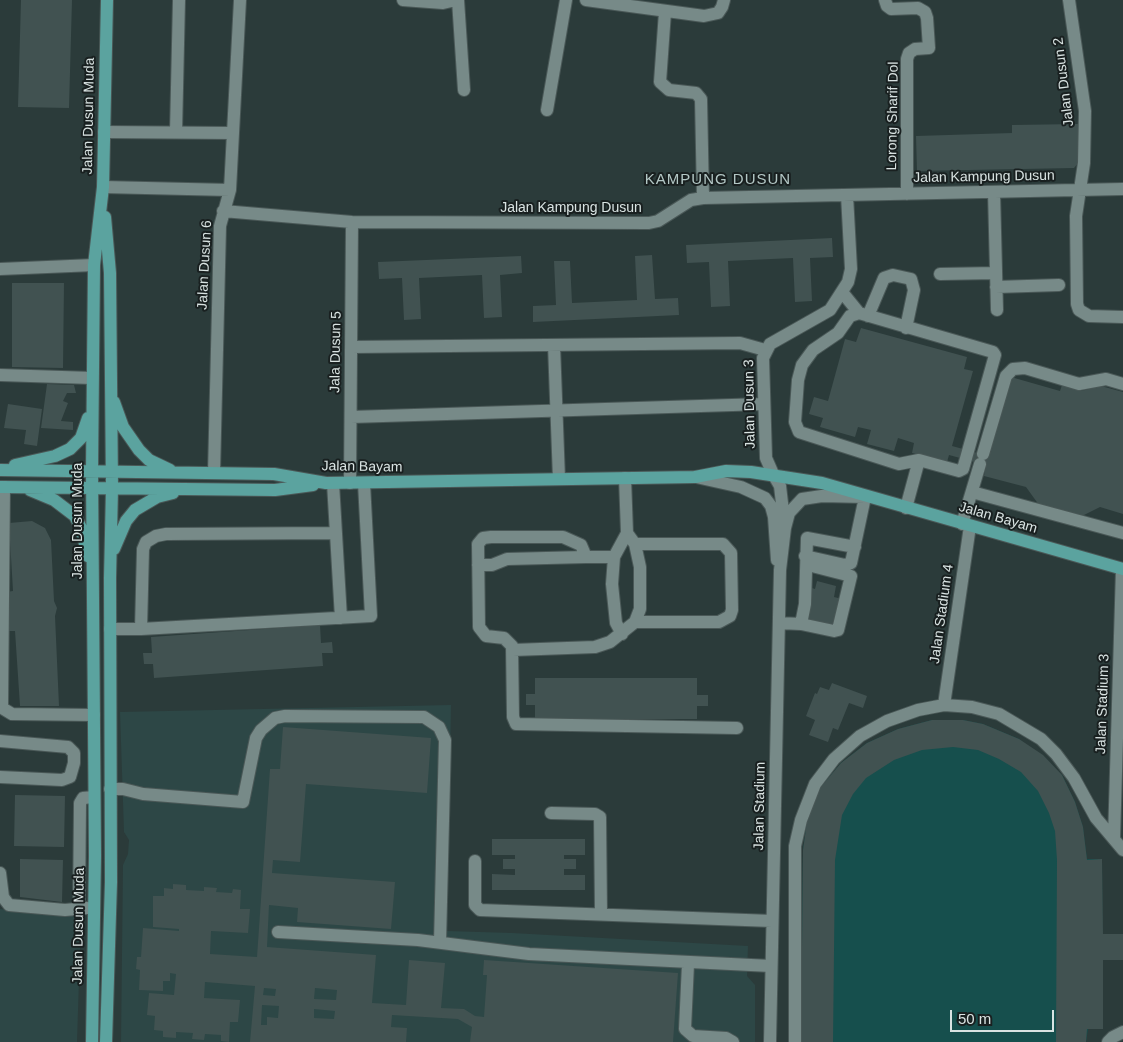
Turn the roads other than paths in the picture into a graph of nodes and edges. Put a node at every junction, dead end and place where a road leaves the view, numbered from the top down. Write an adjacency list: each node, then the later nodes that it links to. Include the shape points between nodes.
1 (107, 0): 14 (main road, Jalan Dusun Muda)
2 (179, 0): 15 (street)
3 (240, 0): 16 (street, Jalan Dusun 6)
4 (403, 0): 5 (street, via 443,3)
5 (457, 0): 12 (street)
6 (566, 0): 13 (street)
7 (586, 0): 11 (street)
8 (724, 0): 11 (street, via 718,13 711,16)
9 (885, 0): 22 (street, Lorong Sharif Dol, via 891,9 918,8 925,12 927,18 929,48 915,49 907,59)
10 (1069, 0): 20 (street, Jalan Dusun 2, via 1085,110)
11 (665, 12): 24 (street, via 660,82 669,90 696,94 701,99)
12 (464, 90)
13 (547, 110)
14 (104, 132): 15 (street); 17 (main road, Jalan Dusun Muda)
15 (176, 132): 16 (street)
16 (233, 133): 19 (street, Jalan Dusun 6)
17 (103, 187): 19 (street); 27 (main road, Jalan Dusun Muda); 45 (main road, via 110,273)
18 (1123, 189): 20 (street, Jalan Kampung Dusun)
19 (230, 190): 25 (street, Jalan Dusun 6)
20 (1080, 190): 21 (street, Jalan Kampung Dusun); 36 (street, Jalan Dusun 2, via 1076,216 1079,310 1089,316)
21 (994, 192): 22 (street, Jalan Kampung Dusun); 29 (street)
22 (907, 194): 23 (street, Jalan Kampung Dusun)
23 (848, 195): 24 (street, Jalan Kampung Dusun); 33 (street, Jalan Dusun 3, via 851,269)
24 (703, 198): 26 (street, Jalan Kampung Dusun, via 691,200 658,221 649,223)
25 (223, 211): 26 (street, Jalan Kampung Dusun); 54 (street, Jalan Dusun 6)
26 (352, 222): 39 (street, Jala Dusun 5)
27 (94, 265): 28 (street); 42 (main road, Jalan Dusun Muda)
28 (0, 269)
29 (996, 273): 30 (street); 32 (street)
30 (940, 274)
31 (1059, 285): 32 (street)
32 (996, 287): 34 (street)
33 (842, 292): 35 (street); 40 (street, Jalan Dusun 3, via 836,304 824,315 775,340)
34 (997, 310)
35 (864, 315): 37 (street); 37 (street, via 884,278 893,275 911,279 914,290); 49 (street, via 850,316 838,333 813,350 802,365 798,380 796,428 803,435 899,464)
36 (1123, 317)
37 (906, 328): 49 (street, via 995,355 963,469 959,471)
38 (554, 345): 39 (street); 40 (street, via 740,342); 47 (street)
39 (351, 347): 48 (street, Jala Dusun 5)
40 (765, 350): 46 (street, Jalan Dusun 3)
41 (0, 374): 42 (street)
42 (92, 378): 44 (main road, Jalan Dusun Muda)
43 (1123, 384): 67 (street, Jalan Stadium 4, via 1106,379 1079,384 1025,368 1013,369 1006,376)
44 (92, 392): 50 (main road, via 87,424 81,438 70,449); 51 (main road, Jalan Dusun Muda)
45 (110, 392): 52 (main road); 53 (main road, via 123,426 139,450 161,466)
46 (764, 404): 47 (street); 55 (street, Jalan Dusun 3, via 766,458)
47 (556, 410): 48 (street); 58 (street)
48 (351, 417): 60 (street, Jala Dusun 5)
49 (919, 460): 69 (street)
50 (0, 470): 51 (main road, Jalan Bayam)
51 (92, 471): 52 (main road, Jalan Bayam); 64 (main road, Jalan Dusun Muda)
52 (112, 472): 53 (main road, Jalan Bayam); 65 (main road)
53 (177, 472): 54 (main road, Jalan Bayam)
54 (214, 473): 59 (main road, Jalan Bayam, via 274,474)
55 (773, 474): 56 (main road, Jalan Bayam, via 726,471); 68 (main road, Jalan Bayam, via 822,483); 71 (street, Jalan Dusun 3, via 780,486)
56 (695, 477): 57 (main road, Jalan Bayam); 82 (street, Jalan Bayam, via 741,487 765,498 774,517 775,553)
57 (625, 478): 58 (main road, Jalan Bayam); 73 (street)
58 (559, 479): 61 (main road, Jalan Bayam)
59 (330, 483): 60 (main road, Jalan Bayam); 66 (main road, via 275,490); 72 (street)
60 (350, 483): 61 (main road, Jalan Bayam)
61 (364, 483): 85 (street, via 371,616)
62 (2, 487): 63 (main road); 94 (street, via 2,708 12,714)
63 (24, 487): 64 (main road); 83 (main road, via 54,500 75,516)
64 (92, 488): 65 (main road); 83 (main road, Jalan Dusun Muda)
65 (112, 488): 66 (main road); 84 (main road)
66 (200, 489): 84 (main road, via 157,497 135,510 119,534)
67 (972, 492): 70 (street, Jalan Stadium 4); 74 (street)
68 (865, 497): 69 (main road, Jalan Bayam); 71 (street, Jalan Bayam, via 822,496 802,500 789,513); 76 (street)
69 (906, 508): 70 (main road, Jalan Bayam)
70 (966, 525): 81 (main road, Jalan Bayam); 93 (street, Jalan Stadium 4)
71 (785, 528): 82 (street, Jalan Bayam)
72 (335, 533): 85 (street); 90 (street, via 156,536 146,542 143,549)
73 (626, 533): 75 (street); 78 (street)
74 (1123, 533)
75 (635, 544): 86 (street, via 641,585 640,610); 86 (street, via 723,544 731,553 732,610 730,616 719,622)
76 (855, 547): 79 (street, via 852,562 848,565); 79 (street, via 809,537 805,540)
77 (586, 557): 78 (street); 80 (street, via 507,559 492,565); 80 (street, via 581,545 563,536 491,537 483,538 478,544)
78 (614, 558): 91 (street, via 613,606)
79 (805, 560): 88 (street, via 805,604); 88 (street, via 851,578 838,630)
80 (478, 565): 92 (street, via 480,631 486,636 508,640)
81 (1122, 569): 103 (street, Jalan Stadium 3)
82 (780, 570): 87 (street, Jalan Stadium)
83 (93, 578): 94 (main road, Jalan Dusun Muda)
84 (110, 578): 89 (main road)
85 (341, 618): 90 (street)
86 (635, 622): 91 (street)
87 (779, 623): 88 (street); 112 (street, Jalan Stadium)
88 (801, 624)
89 (110, 629): 90 (street); 100 (main road)
90 (141, 630)
91 (622, 634): 92 (street, via 595,647)
92 (513, 650): 95 (street, via 513,717 516,724)
93 (944, 705): 103 (street, via 972,707 999,714 1041,739 1062,762 1091,810); 113 (street, via 895,718 860,736 834,759 814,784 795,846)
94 (94, 715): 98 (main road, Jalan Dusun Muda)
95 (737, 728)
96 (0, 741): 97 (street, via 68,747 74,753)
97 (74, 762): 98 (street); 99 (street, via 70,778 62,780)
98 (94, 762): 101 (main road, Jalan Dusun Muda)
99 (0, 777)
100 (110, 789): 115 (street, via 243,802 256,738 275,718 424,717 439,727 445,740); 120 (main road)
101 (94, 797): 105 (street, via 80,801); 106 (main road, Jalan Dusun Muda)
102 (551, 813): 111 (street, via 595,814 600,817)
103 (1114, 839): 104 (street)
104 (1123, 850)
105 (80, 856): 106 (street); 109 (street)
106 (95, 856): 110 (main road, Jalan Dusun Muda)
107 (475, 861): 111 (street, via 475,905 480,910)
108 (0, 872): 109 (street, via 2,897 9,905 65,910)
109 (79, 908): 110 (street)
110 (94, 908): 119 (main road, Jalan Dusun Muda)
111 (600, 914): 112 (street)
112 (772, 925): 113 (street); 117 (street, Jalan Stadium)
113 (793, 929): 123 (street)
114 (278, 932): 115 (street)
115 (440, 942): 116 (street, via 521,954)
116 (688, 964): 117 (street); 121 (street, via 685,1029 693,1036 726,1038)
117 (771, 966): 122 (street, Jalan Stadium)
118 (1123, 1032): 124 (street)
119 (92, 1042)
120 (106, 1042)
121 (733, 1042)
122 (770, 1042)
123 (794, 1042)
124 (1108, 1042)

